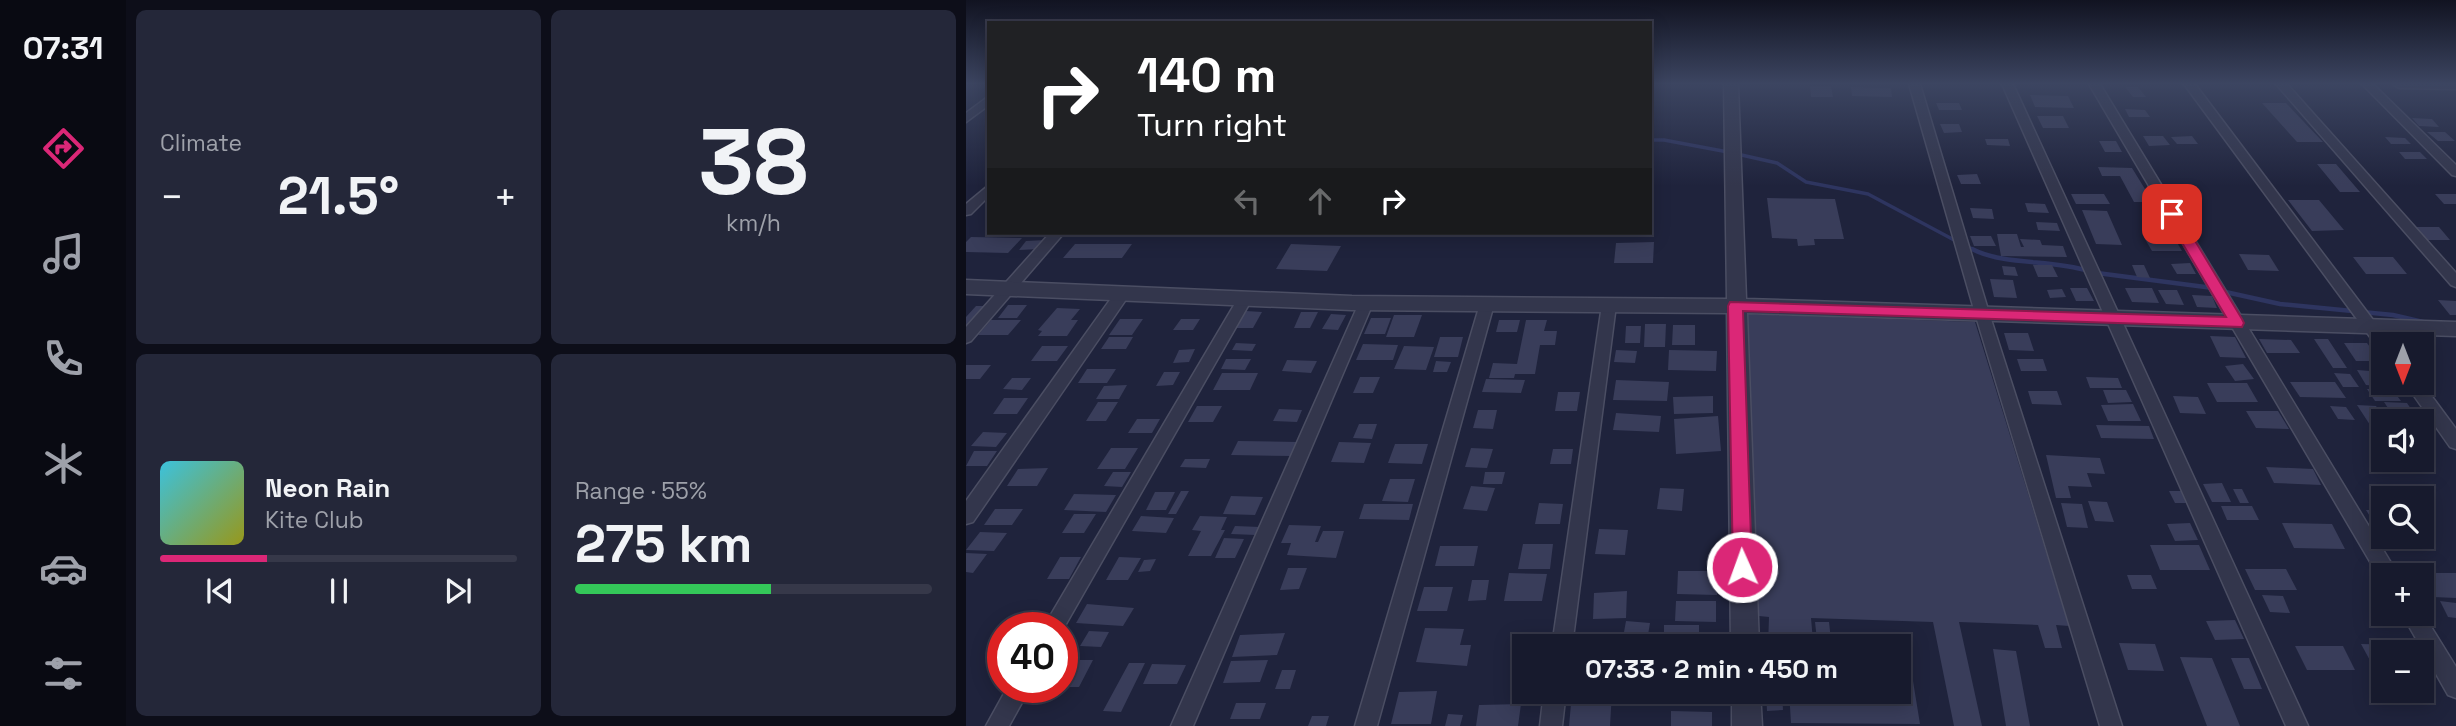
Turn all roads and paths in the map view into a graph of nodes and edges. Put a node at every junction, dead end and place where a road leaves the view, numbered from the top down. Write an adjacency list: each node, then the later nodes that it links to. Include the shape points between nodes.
1 (1731, 118): 20 (street)
2 (1924, 118): 21 (street)
3 (2022, 118): 22 (street)
4 (2114, 118): 23 (street)
5 (2214, 118): 24 (street)
6 (2311, 118): 12 (street)
7 (2401, 118): 8 (street)
8 (2456, 172)
9 (987, 191): 10 (street)
10 (966, 211)
11 (1055, 235): 14 (street)
12 (2456, 282)
13 (966, 287): 14 (street)
14 (1007, 289): 15 (street); 27 (street)
15 (1122, 294): 16 (street); 30 (street)
16 (1245, 299): 17 (street); 32 (street)
17 (1366, 303): 18 (street); 41 (street)
18 (1487, 304): 19 (street); 42 (street)
19 (1609, 305): 20 (street); 34 (street)
20 (1735, 306): 21 (street); 35 (street)
21 (1982, 313): 22 (street); 45 (street)
22 (2110, 318): 23 (street); 46 (street)
23 (2237, 323): 24 (street); 31 (street)
24 (2370, 326): 25 (street); 26 (street)
25 (2456, 330)
26 (2374, 332)
27 (966, 337)
28 (2422, 396): 29 (street)
29 (2456, 442)
30 (966, 516)
31 (2381, 563)
32 (1062, 612)
33 (2419, 626): 36 (street)
34 (1564, 634)
35 (1745, 634)
36 (2456, 687)
37 (1010, 703): 40 (street)
38 (1553, 704): 43 (street)
39 (1746, 704): 44 (street)
40 (996, 726)
41 (1182, 726)
42 (1366, 726)
43 (1550, 726)
44 (1747, 726)
45 (2111, 726)
46 (2297, 726)

